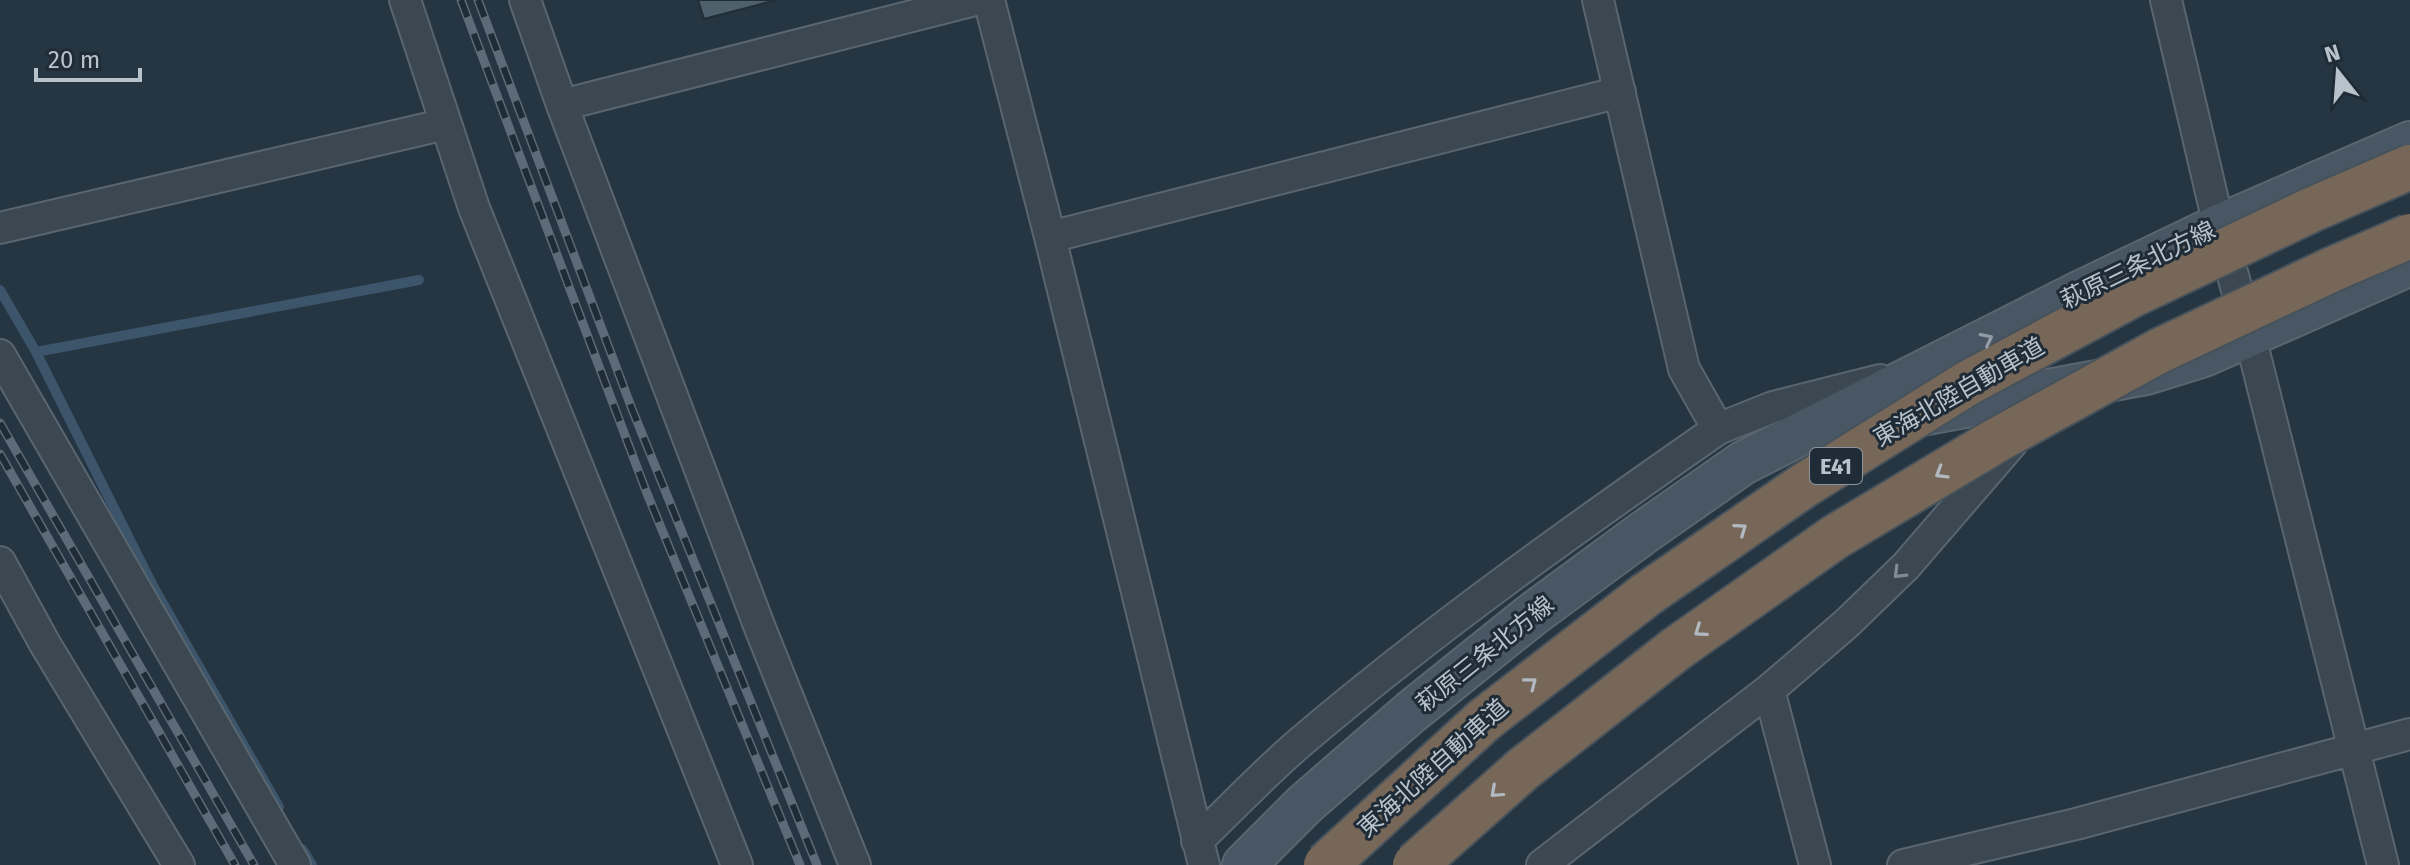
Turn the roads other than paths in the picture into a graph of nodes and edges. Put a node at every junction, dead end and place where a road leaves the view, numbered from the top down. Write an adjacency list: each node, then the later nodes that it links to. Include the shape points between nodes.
1 (405, 0): 9 (street)
2 (525, 0): 8 (street)
3 (975, 0): 8 (street)
4 (989, 0): 15 (street)
5 (1598, 0): 7 (street)
6 (2166, 0): 12 (street)
7 (1620, 92): 15 (street); 21 (street, via 1684,369)
8 (562, 105): 32 (street)
9 (446, 124): 13 (street); 31 (street, via 474,208)
10 (2410, 143): 12 (main road, 萩原三条北方線)
11 (2410, 167): 33 (highway, 東海北陸自動車道 / E41, one-way to 11, bridge, via 1484,720 1647,594 1803,486 1968,383 2134,294)
12 (2219, 226): 17 (street); 19 (main road, 萩原三条北方線, one-way to 12)
13 (0, 228)
14 (2410, 236): 34 (highway, E41, one-way to 34, bridge, via 2159,351 1835,537 1676,649 1523,769)
15 (1050, 237): 27 (street)
16 (2410, 264): 17 (main road, 萩原三条北方線)
17 (2250, 336): 20 (main road, 萩原三条北方線, via 2146,373); 26 (street)
18 (0, 355): 30 (street)
19 (1930, 368): 21 (street, via 1773,407); 22 (main road, 萩原三条北方線)
20 (2061, 388): 22 (main road, 萩原三条北方線, via 1847,429); 24 (street, one-way to 24, via 1906,566)
21 (1718, 429): 27 (street, via 1405,656 1300,742)
22 (1743, 463): 28 (main road, 萩原三条北方線, via 1533,614 1411,712)
23 (0, 562): 29 (street)
24 (1769, 690): 35 (street); 36 (street)
25 (2410, 734): 26 (street)
26 (2353, 748): 37 (street); 38 (street)
27 (1201, 853)
28 (1250, 859)
29 (179, 865)
30 (295, 865)
31 (737, 865)
32 (855, 865)
33 (1326, 865)
34 (1415, 865)
35 (1542, 865)
36 (1815, 865)
37 (1903, 865)
38 (2383, 865)

